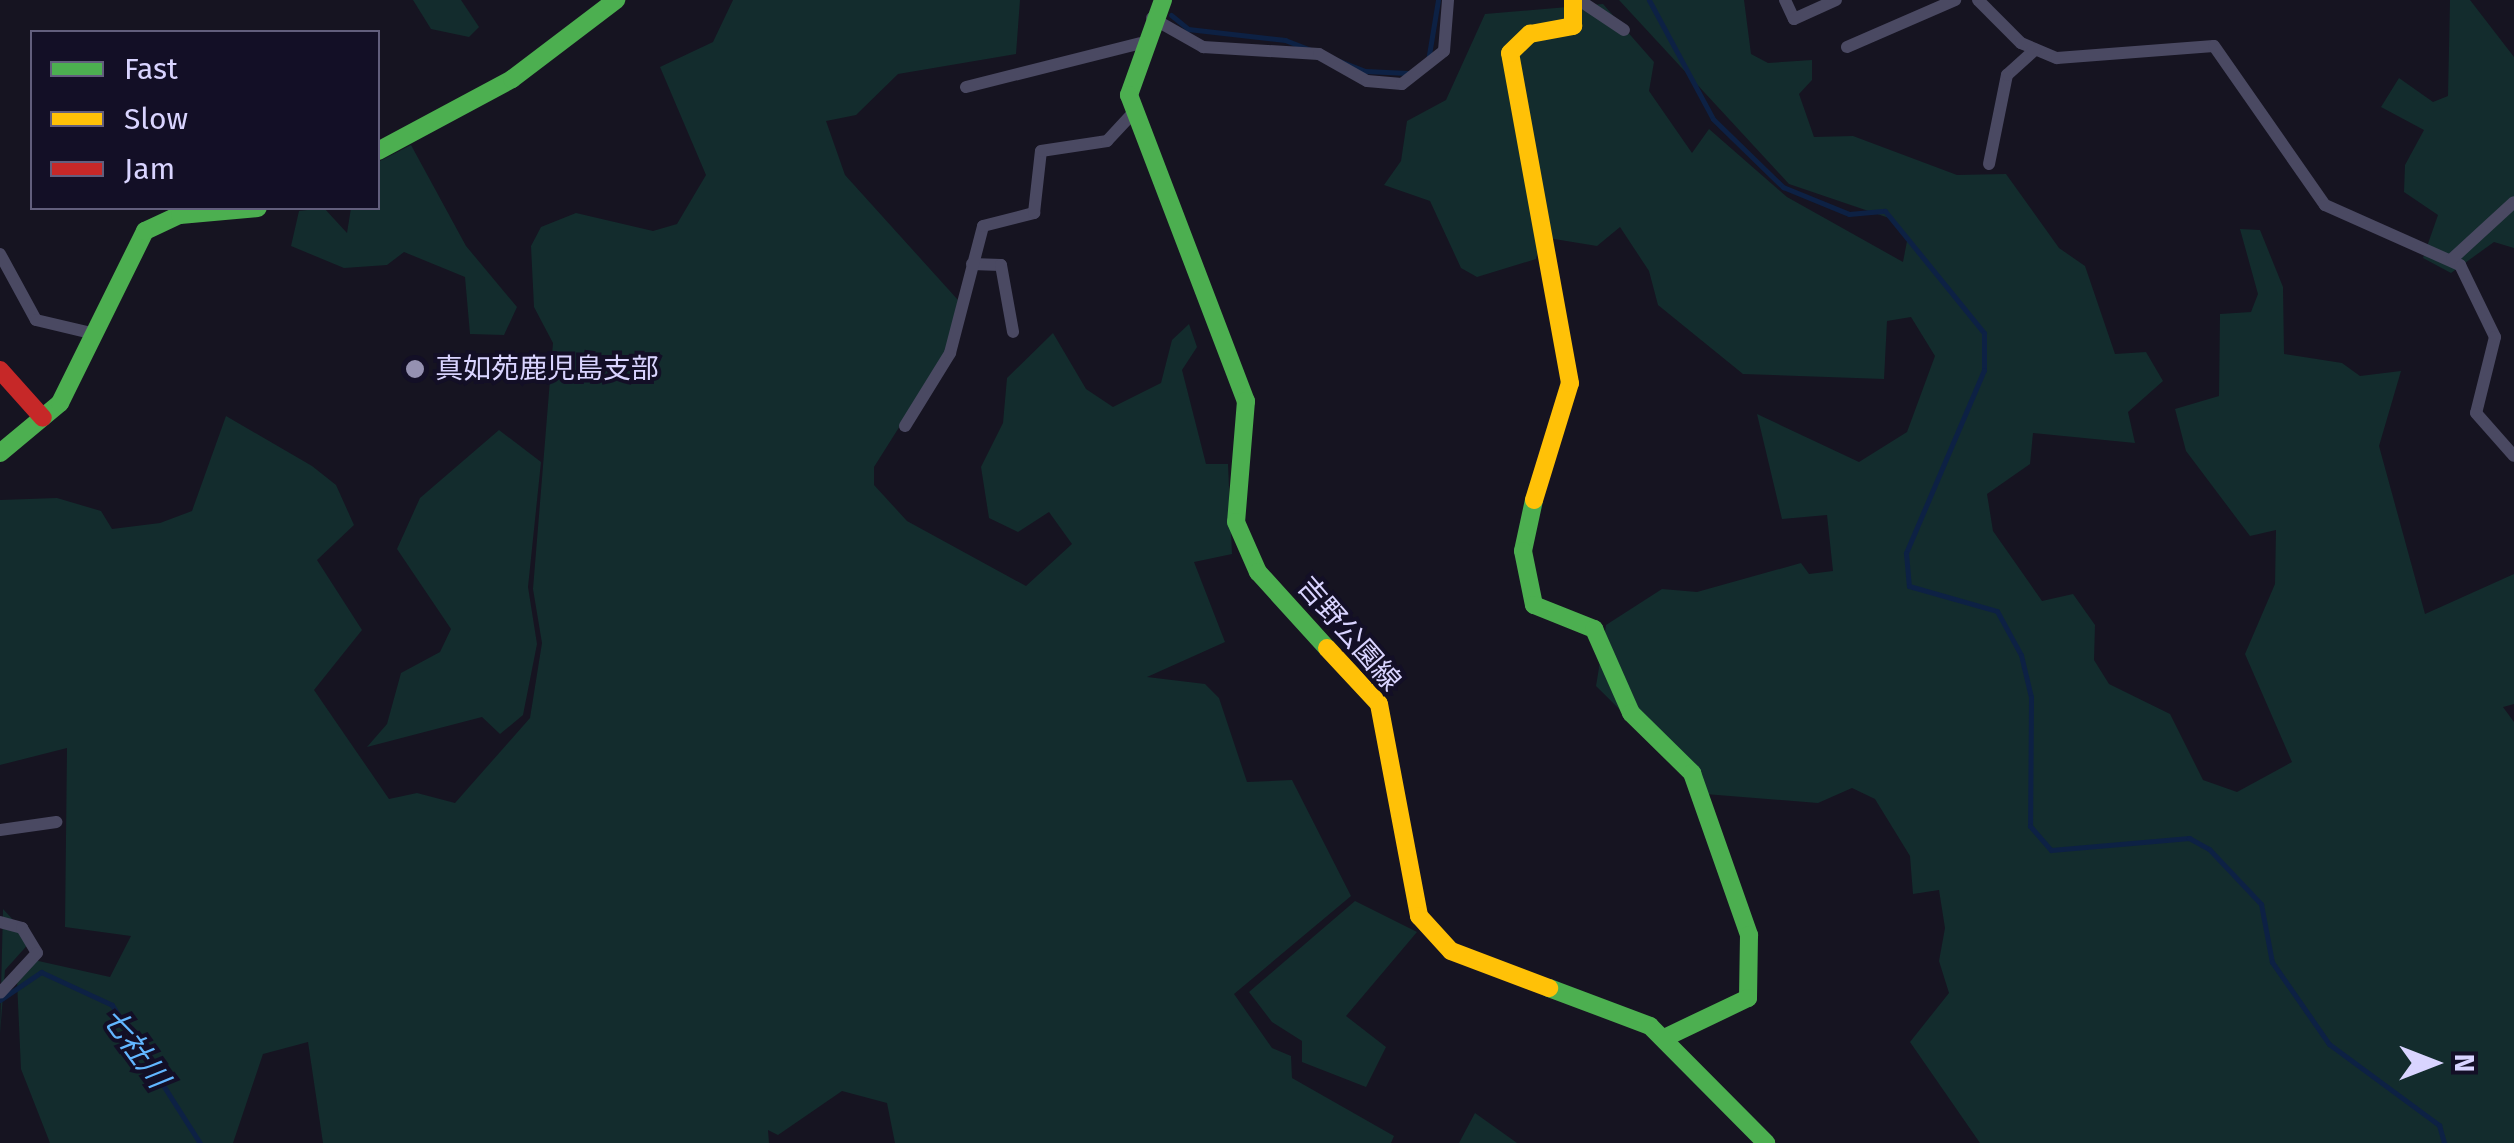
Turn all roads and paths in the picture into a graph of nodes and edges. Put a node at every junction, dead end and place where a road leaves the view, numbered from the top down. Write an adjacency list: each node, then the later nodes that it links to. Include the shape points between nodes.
1 (616, 0): 16 (street, via 512,79)
2 (1164, 0): 9 (street, 吉野公園線)
3 (1448, 0): 9 (street, via 1444,52 1402,84 1367,81 1318,54 1203,48)
4 (1576, 0): 10 (street); 34 (street, via 1572,26 1530,34 1510,53 1570,372 1567,413 1547,440 1524,551 1534,605 1594,630 1631,713 1692,774 1750,935 1748,998)
5 (1785, 0): 6 (street, via 1794,19)
6 (1836, 0)
7 (1955, 0): 12 (street)
8 (1978, 0): 13 (street)
9 (1152, 18): 11 (street, 吉野公園線)
10 (1624, 30)
11 (1142, 43): 14 (street); 15 (street, 吉野公園線, via 1130,75)
12 (1846, 47)
13 (2035, 50): 17 (street, via 2007,76); 21 (street, via 2106,61 2214,46 2325,205)
14 (966, 87)
15 (1132, 114): 22 (street, via 1107,141 1041,151 1038,206 988,221); 34 (street, 吉野公園線, via 1246,401 1235,504 1241,538 1258,572 1379,704 1419,916 1452,951 1639,1020)
16 (380, 151)
17 (1989, 164)
18 (2514, 202): 21 (street)
19 (220, 210): 24 (street, via 145,231)
20 (0, 254): 24 (street, via 36,320)
21 (2452, 259): 29 (street, via 2495,337 2476,413)
22 (972, 264): 23 (street, via 1000,265); 27 (street, via 950,353)
23 (1013, 332)
24 (90, 333): 26 (street, via 60,403)
25 (0, 370): 26 (street)
26 (43, 418): 28 (street)
27 (905, 426)
28 (0, 453)
29 (2514, 456)
30 (56, 822): 31 (street)
31 (0, 830)
32 (0, 922): 33 (street, via 22,928 37,953)
33 (0, 993)
34 (1664, 1038): 35 (street, 吉野公園線)
35 (1766, 1143)

